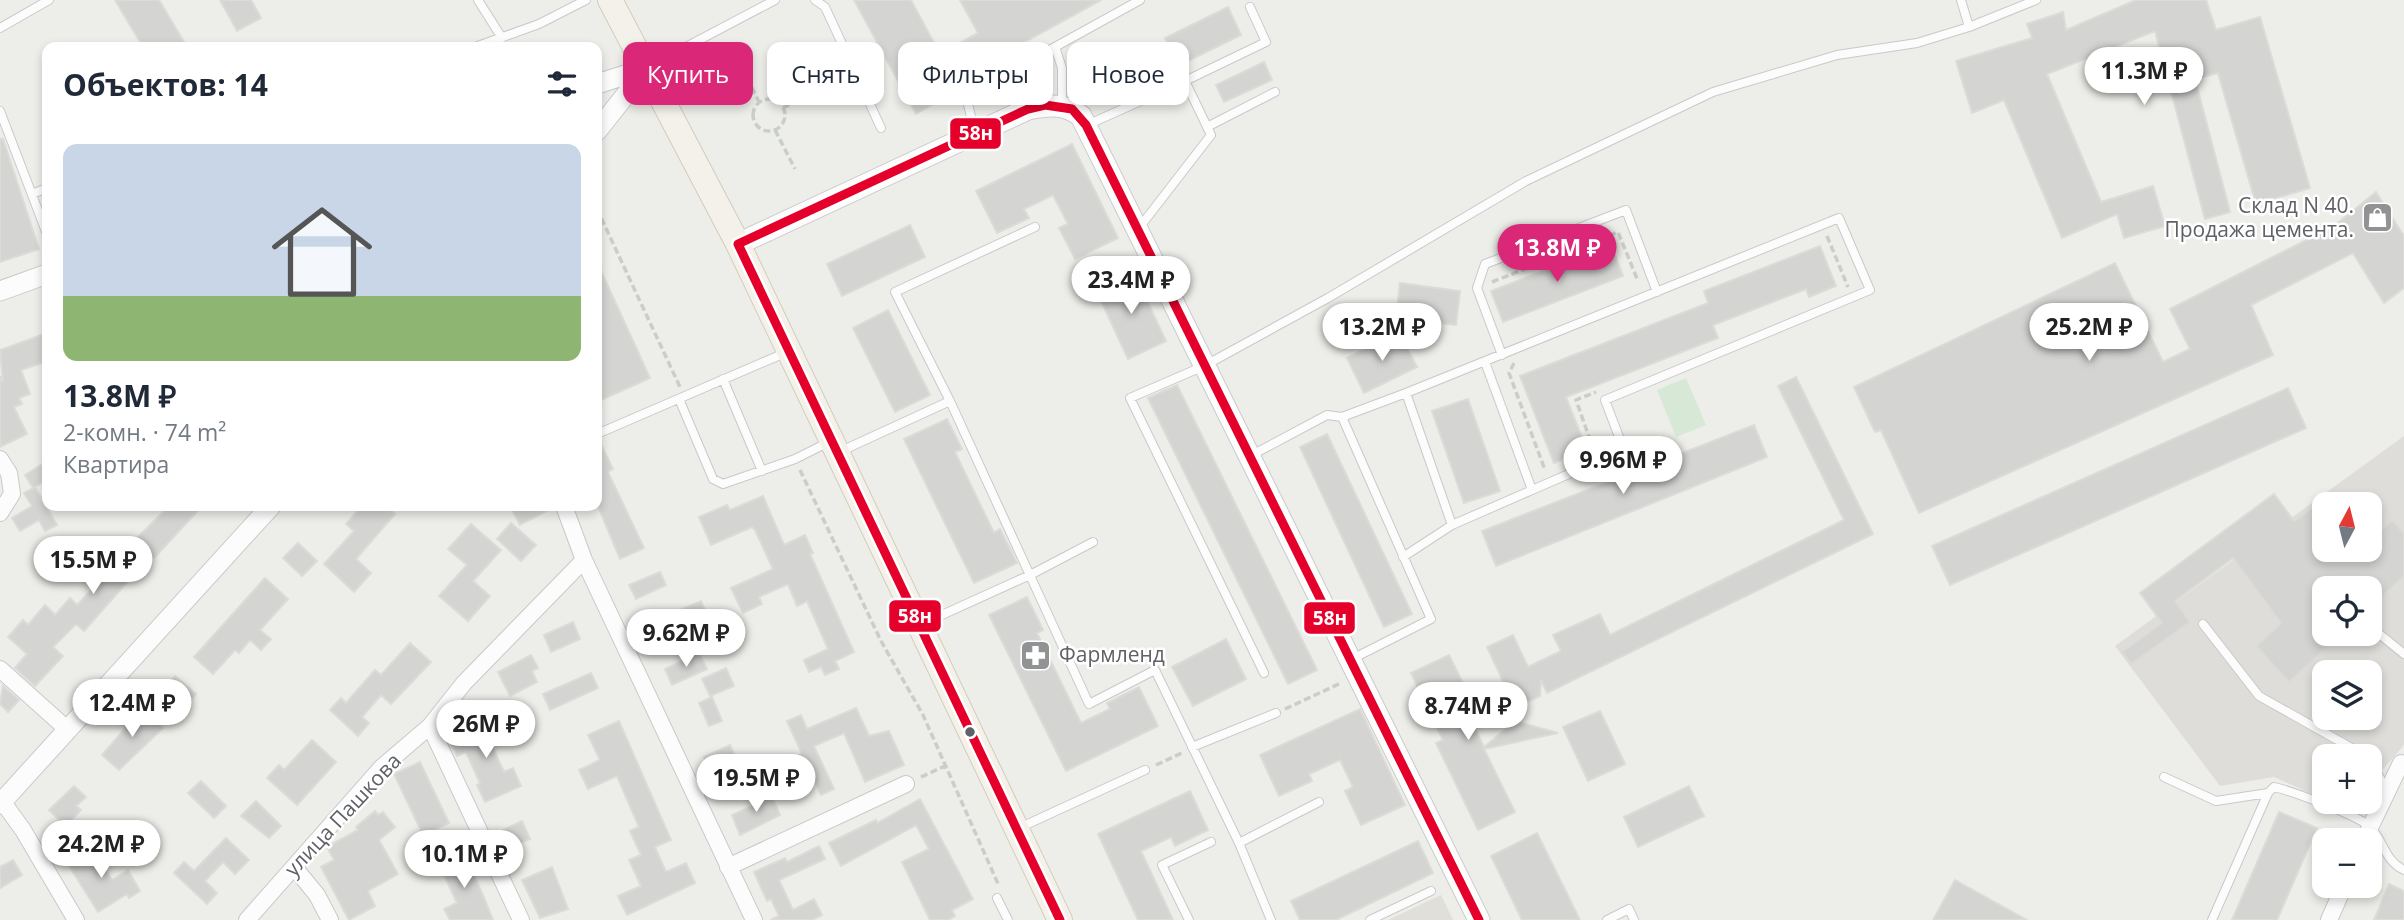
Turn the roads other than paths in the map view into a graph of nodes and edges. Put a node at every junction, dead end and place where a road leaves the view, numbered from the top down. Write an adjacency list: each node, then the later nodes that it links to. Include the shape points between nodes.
1 (49, 0): 11 (lane)
2 (478, 0): 13 (lane)
3 (586, 0): 13 (lane)
4 (610, 0): 15 (main road)
5 (775, 0): 16 (lane)
6 (815, 0): 34 (lane, via 825,7)
7 (1140, 0): 17 (lane)
8 (1961, 0): 12 (lane)
9 (2036, 0): 12 (lane)
10 (1250, 6): 19 (lane, via 1266,42)
11 (0, 27)
12 (1969, 27): 48 (lane, via 1917,43 1837,55 1713,92 1526,181 1328,299)
13 (502, 38): 14 (lane)
14 (490, 42)
15 (633, 42)
16 (696, 42)
17 (1055, 47): 28 (lane, via 1062,68)
18 (623, 76): 20 (street)
19 (1189, 79)
20 (602, 82)
21 (1189, 89): 33 (lane)
22 (1275, 92): 33 (lane)
23 (623, 98): 31 (street)
24 (666, 105): 41 (main road)
25 (967, 105): 35 (lane)
26 (1026, 105): 29 (lane)
27 (1131, 105): 32 (lane)
28 (1062, 106): 29 (main road); 32 (main road, via 1072,109)
29 (1028, 109): 35 (main road)
30 (0, 111): 37 (lane)
31 (602, 125)
32 (1086, 125): 40 (main road)
33 (1207, 127): 40 (lane, via 1211,135)
34 (881, 128)
35 (975, 133): 41 (main road)
36 (42, 190): 37 (lane)
37 (32, 194): 38 (lane)
38 (42, 221)
39 (1035, 227): 52 (lane, via 895,292)
40 (1137, 230): 48 (main road)
41 (737, 244): 45 (main road)
42 (42, 276): 43 (street)
43 (0, 291)
44 (1657, 292): 46 (lane); 46 (lane, via 1626,210 1485,264 1477,288); 59 (lane, via 1839,218 1870,290 1605,400 1624,450)
45 (788, 351): 49 (lane); 55 (main road)
46 (1502, 355): 47 (lane)
47 (1485, 362): 50 (lane); 59 (lane)
48 (1204, 366): 56 (main road); 74 (lane, via 1130,398)
49 (723, 379): 51 (lane); 58 (lane)
50 (1406, 393): 53 (lane); 63 (lane)
51 (679, 399): 54 (lane); 58 (lane, via 713,479 732,483)
52 (950, 401): 55 (lane); 67 (lane)
53 (1342, 417): 56 (lane, via 1327,415); 65 (lane)
54 (602, 432)
55 (834, 447): 58 (lane); 69 (main road)
56 (1249, 457): 72 (main road)
57 (0, 459): 62 (street, via 9,473 12,494)
58 (762, 471)
59 (1532, 491): 63 (lane)
60 (266, 511): 77 (street)
61 (566, 511): 66 (street)
62 (0, 513)
63 (1452, 525): 65 (lane)
64 (1093, 542): 67 (lane)
65 (1403, 556): 72 (lane, via 1431,619)
66 (584, 560): 76 (street, улица Пашкова, via 464,683); 96 (street)
67 (1030, 575): 69 (lane); 79 (lane, via 1089,704 1155,670)
68 (2203, 624): 78 (lane, via 2259,696)
69 (920, 625): 91 (main road)
70 (2382, 639): 71 (lane)
71 (2404, 654)
72 (1355, 667): 111 (main road)
73 (0, 669): 77 (street)
74 (1264, 673)
75 (1276, 713): 79 (lane)
76 (430, 726): 95 (street, улица Пашкова, via 382,767); 104 (street)
77 (68, 730): 88 (street)
78 (2343, 744)
79 (1192, 747): 93 (lane)
80 (2402, 763): 85 (street)
81 (1145, 770): 91 (lane)
82 (2164, 778): 86 (lane, via 2216,801)
83 (2382, 782): 85 (lane)
84 (905, 784): 96 (street)
85 (2387, 791): 90 (street)
86 (2267, 793): 89 (lane, via 2274,787 2291,791); 114 (lane)
87 (1319, 802): 93 (lane)
88 (1, 803): 101 (street, via 23,830)
89 (2358, 828)
90 (2369, 828)
91 (1016, 829): 107 (main road)
92 (1211, 842): 108 (lane, via 1162,865)
93 (1239, 843): 109 (lane)
94 (2382, 851): 97 (lane)
95 (295, 867): 102 (street, улица Пашкова); 103 (street)
96 (729, 867): 105 (street)
97 (2404, 870)
98 (1431, 891): 110 (lane)
99 (997, 898): 106 (lane)
100 (2339, 898): 115 (street)
101 (76, 920)
102 (247, 920)
103 (330, 920)
104 (521, 920)
105 (754, 920)
106 (1008, 920)
107 (1060, 920)
108 (1189, 920)
109 (1271, 920)
110 (1370, 920)
111 (1479, 920)
112 (1607, 920): 113 (lane, via 1629,909)
113 (1634, 920)
114 (2213, 920)
115 (2329, 920)

